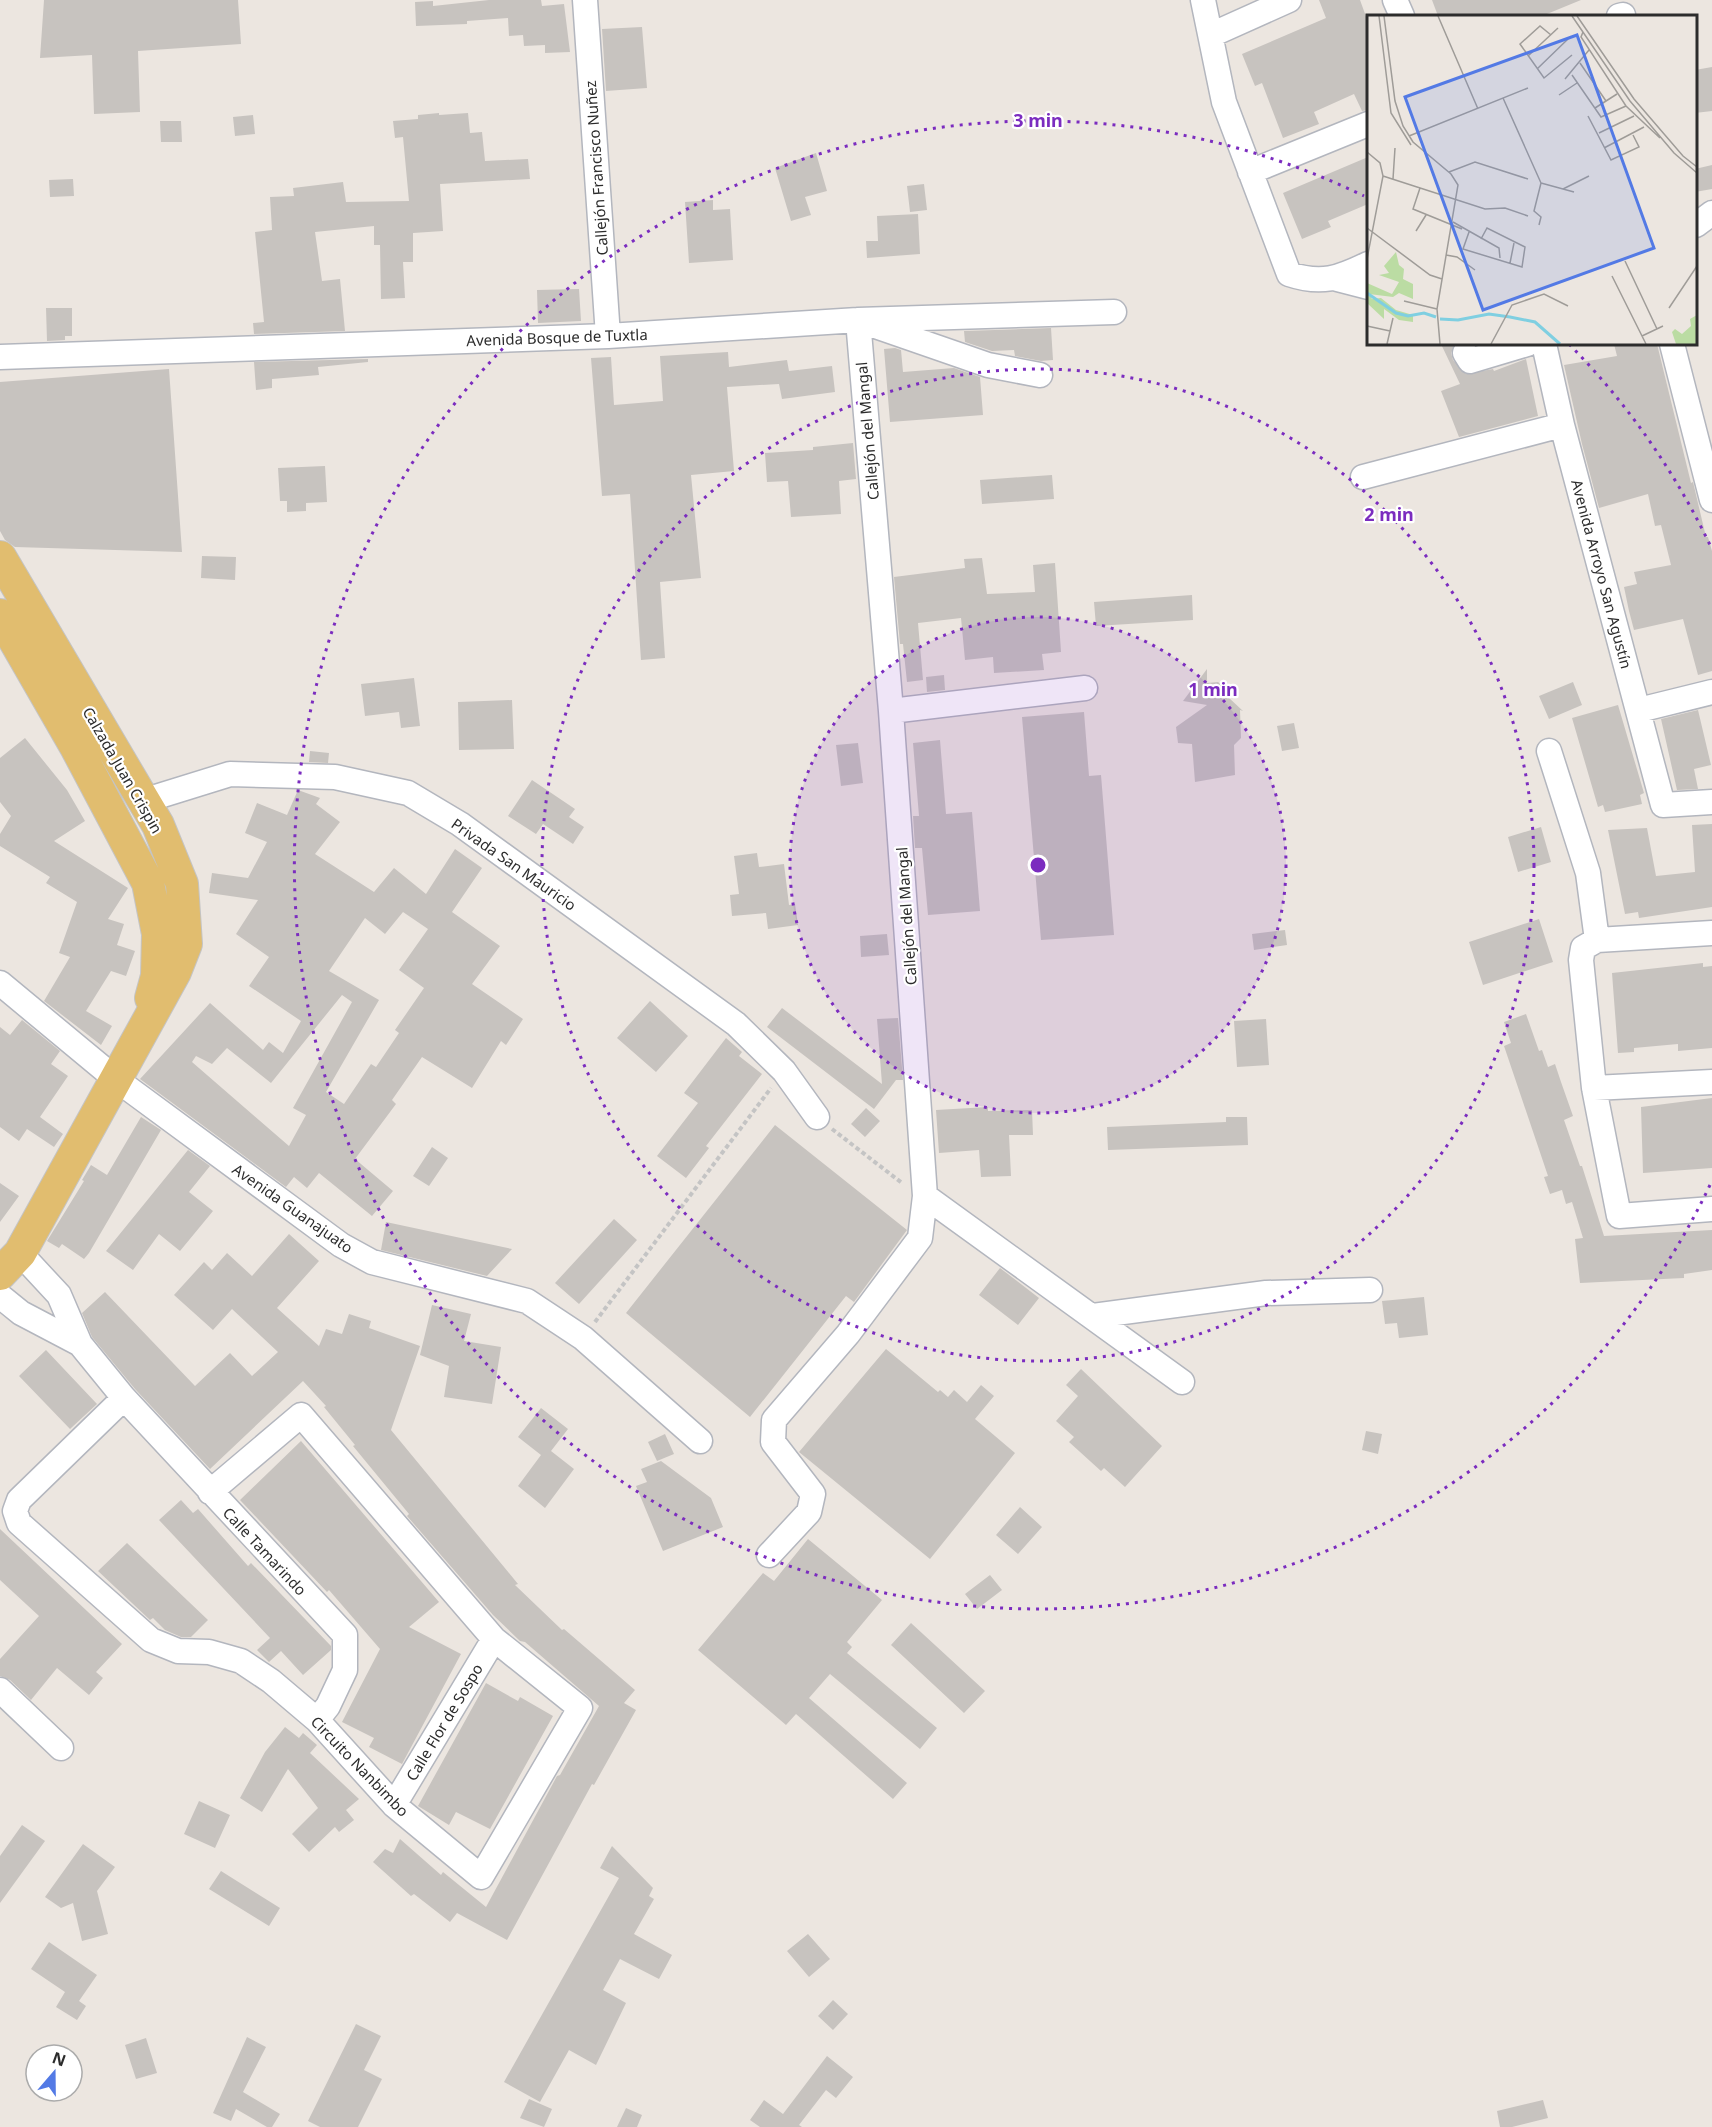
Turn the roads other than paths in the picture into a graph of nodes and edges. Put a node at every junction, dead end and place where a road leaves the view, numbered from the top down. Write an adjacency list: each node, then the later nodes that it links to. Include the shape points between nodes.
1 (585, 0): 16 (street, Callejón Francisco Nuñez)
2 (1203, 0): 6 (street)
3 (1289, 0): 6 (street)
4 (1395, 0): 5 (street)
5 (1402, 15)
6 (1211, 35): 8 (street, via 1224,102)
7 (1367, 124): 8 (street)
8 (1250, 172): 12 (street, via 1289,274 1313,280)
9 (1712, 213): 10 (street)
10 (1697, 224)
11 (1367, 264): 12 (street)
12 (1337, 279): 13 (street)
13 (1367, 287)
14 (1114, 312): 15 (street, Avenida Bosque de Tuxtla)
15 (858, 320): 16 (street, Avenida Bosque de Tuxtla); 22 (street, via 988,365); 31 (street, Callejón del Mangal)
16 (608, 336): 20 (street, Avenida Bosque de Tuxtla)
17 (1522, 345): 21 (street)
18 (1544, 345): 23 (street, Avenida Arroyo San Agustín)
19 (1672, 345): 25 (street)
20 (0, 357)
21 (1467, 357)
22 (1040, 375)
23 (1562, 425): 24 (street); 30 (street, Avenida Arroyo San Agustín)
24 (1363, 477)
25 (1712, 500)
26 (0, 557): 33 (main road, Calzada Juan Crispin)
27 (0, 615): 38 (main road, Calzada Juan Crispin, via 148,883 158,934 157,976)
28 (1085, 688): 31 (street)
29 (1712, 692): 30 (street)
30 (1638, 710): 34 (street, Avenida Arroyo San Agustín, via 1663,805)
31 (891, 711): 43 (street, Callejón del Mangal)
32 (1549, 751): 36 (street, via 1588,873)
33 (144, 801): 38 (main road, Calzada Juan Crispin, via 182,884 186,944); 42 (street, Privada San Mauricio, via 230,774 335,777 408,793 460,824 736,1024 784,1071)
34 (1712, 802)
35 (1712, 933): 36 (street)
36 (1597, 940): 41 (street, via 1583,948 1581,960)
37 (0, 982): 39 (street, Avenida Guanajuato)
38 (144, 1026): 39 (main road, Calzada Juan Crispin)
39 (117, 1080): 45 (main road, Calzada Juan Crispin); 52 (street, Avenida Guanajuato, via 341,1245 372,1262 527,1301 583,1338)
40 (1712, 1082): 41 (street)
41 (1594, 1088): 44 (street, via 1619,1216)
42 (817, 1117)
43 (925, 1196): 48 (street); 54 (street, Callejón del Mangal, via 920,1238 848,1334 774,1420 772,1442 813,1494 808,1512)
44 (1712, 1209)
45 (10, 1263): 49 (street, via 59,1295)
46 (1370, 1290): 48 (street, via 1266,1293)
47 (0, 1296): 49 (street, via 21,1313)
48 (1093, 1316): 50 (street)
49 (80, 1344): 51 (street)
50 (1182, 1382)
51 (124, 1398): 53 (street, Calle Tamarindo); 57 (street, Circuito Nanbimbo, via 19,1500 15,1511 19,1523 151,1640 178,1651 209,1652 241,1661)
52 (700, 1441)
53 (210, 1492): 55 (street, Circuito Nanbimbo, via 301,1414); 57 (street, Calle Tamarindo, via 345,1635 345,1670)
54 (770, 1555)
55 (494, 1639): 59 (street, Calle Flor de Sospo); 59 (street, Circuito Nanbimbo, via 580,1708 481,1877)
56 (0, 1690): 58 (street)
57 (317, 1720): 59 (street, Circuito Nanbimbo)
58 (61, 1748)
59 (394, 1805)

